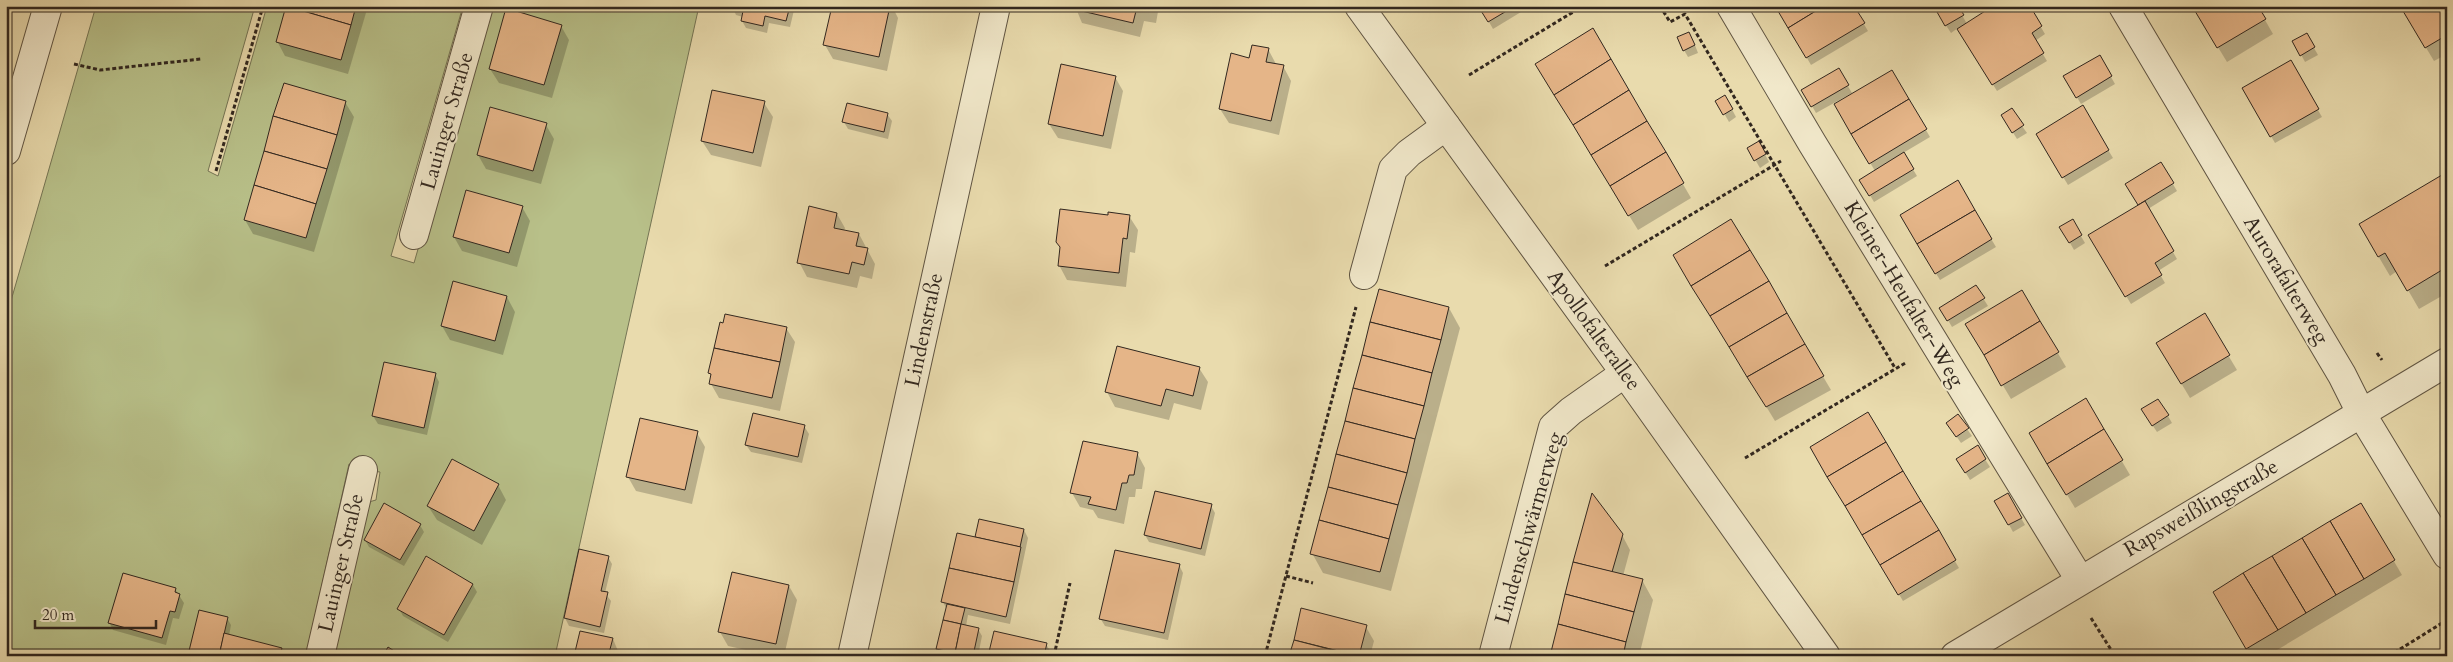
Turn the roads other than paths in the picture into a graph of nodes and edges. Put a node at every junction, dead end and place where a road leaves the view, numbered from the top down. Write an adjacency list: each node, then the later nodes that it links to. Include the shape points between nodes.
1 (48, 6): 8 (street)
2 (479, 6): 9 (street, Lauinger Straße)
3 (996, 6): 17 (street, Lindenstraße)
4 (1359, 6): 7 (street, Apollofalterallee)
5 (1732, 6): 16 (street, Kleiner-Heufalter-Weg, via 1812,143)
6 (2122, 6): 13 (street, Aurorafalterweg, via 2342,375)
7 (1446, 126): 10 (street, via 1393,169); 12 (street, Apollofalterallee)
8 (6, 151)
9 (414, 235)
10 (1361, 287)
11 (2447, 362): 13 (street, Rapsweißlingstraße)
12 (1625, 373): 19 (street, Lindenschwärmerweg, via 1570,411 1553,427); 20 (street, Apollofalterallee)
13 (2361, 413): 15 (street, Aurorafalterweg); 16 (street, Rapsweißlingstraße)
14 (363, 470): 18 (street, Lauinger Straße)
15 (2447, 555)
16 (2080, 580): 21 (street, Rapsweißlingstraße)
17 (855, 655)
18 (320, 656)
19 (1493, 656)
20 (1826, 656)
21 (1955, 656)

